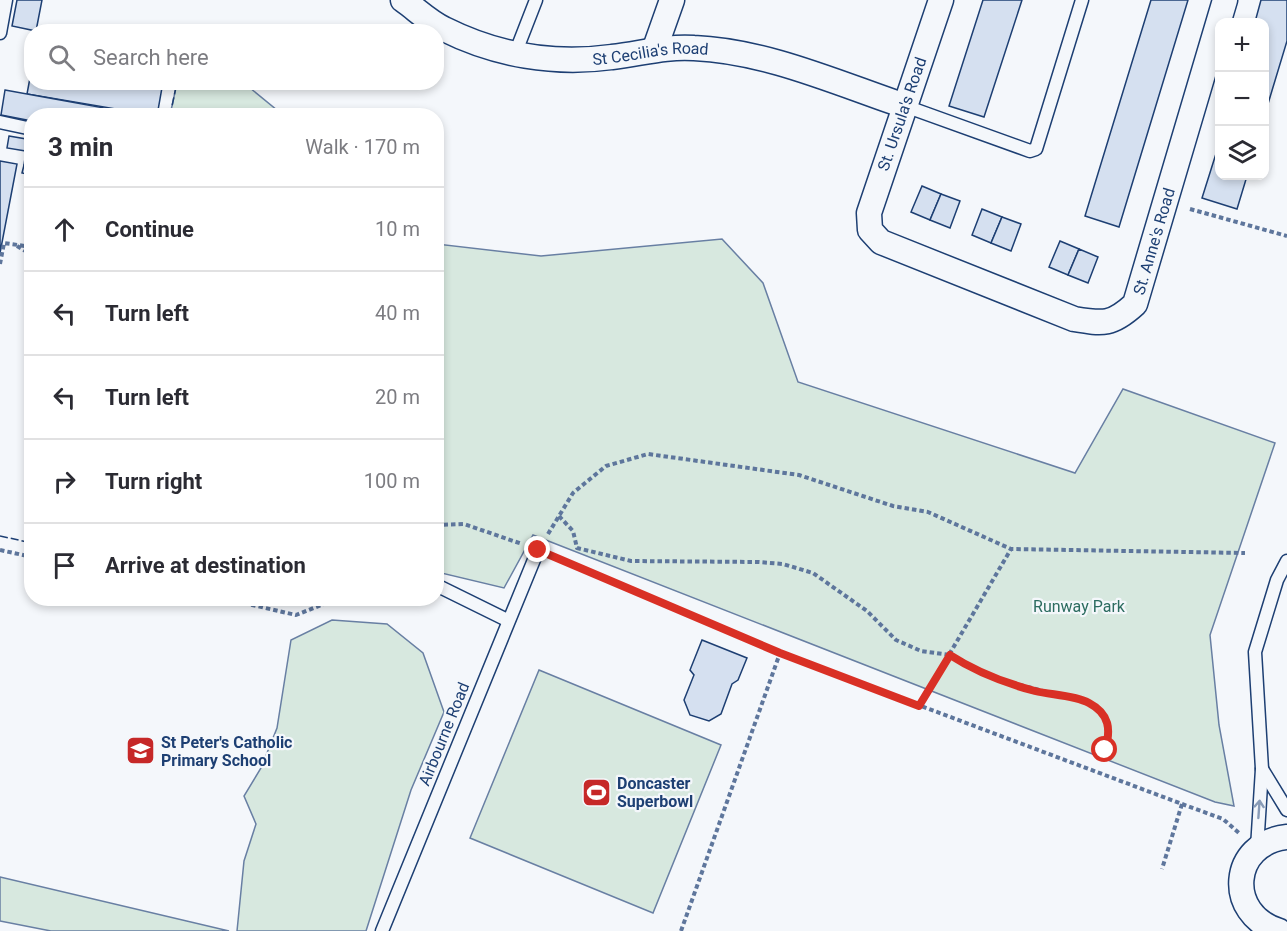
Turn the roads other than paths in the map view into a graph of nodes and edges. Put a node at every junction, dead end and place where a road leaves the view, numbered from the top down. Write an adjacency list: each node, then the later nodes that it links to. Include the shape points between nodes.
1 (6, 0): 10 (lane)
2 (536, 0): 12 (lane)
3 (672, 0): 11 (street)
4 (941, 0): 13 (street, St. Ursula's Road)
5 (1082, 0): 13 (lane, via 1036,149 1030,151)
6 (1225, 0): 16 (street, St. Anne's Road, via 1135,304 1118,319 1100,324 1074,319 881,242)
7 (405, 1): 8 (street, St Cecilia's Road)
8 (437, 24)
9 (444, 29): 12 (street, St Cecilia's Road)
10 (0, 33)
11 (655, 48): 12 (street, St Cecilia's Road, via 572,61); 13 (street, St Cecilia's Road, via 733,52)
12 (515, 54)
13 (905, 106): 16 (street, St. Ursula's Road, via 869,213)
14 (0, 122): 15 (lane)
15 (24, 127)
16 (870, 230)
17 (538, 550): 20 (lane, Airbourne Road)
18 (1287, 561): 21 (lane, via 1277,580 1255,652)
19 (444, 589): 20 (lane)
20 (507, 620): 26 (lane, Airbourne Road)
21 (1262, 769): 22 (lane); 24 (lane, one-way to 21)
22 (1287, 810)
23 (1287, 837): 24 (street)
24 (1257, 848): 25 (street, via 1245,864 1241,881)
25 (1251, 921): 27 (street)
26 (382, 931)
27 (1279, 931)

